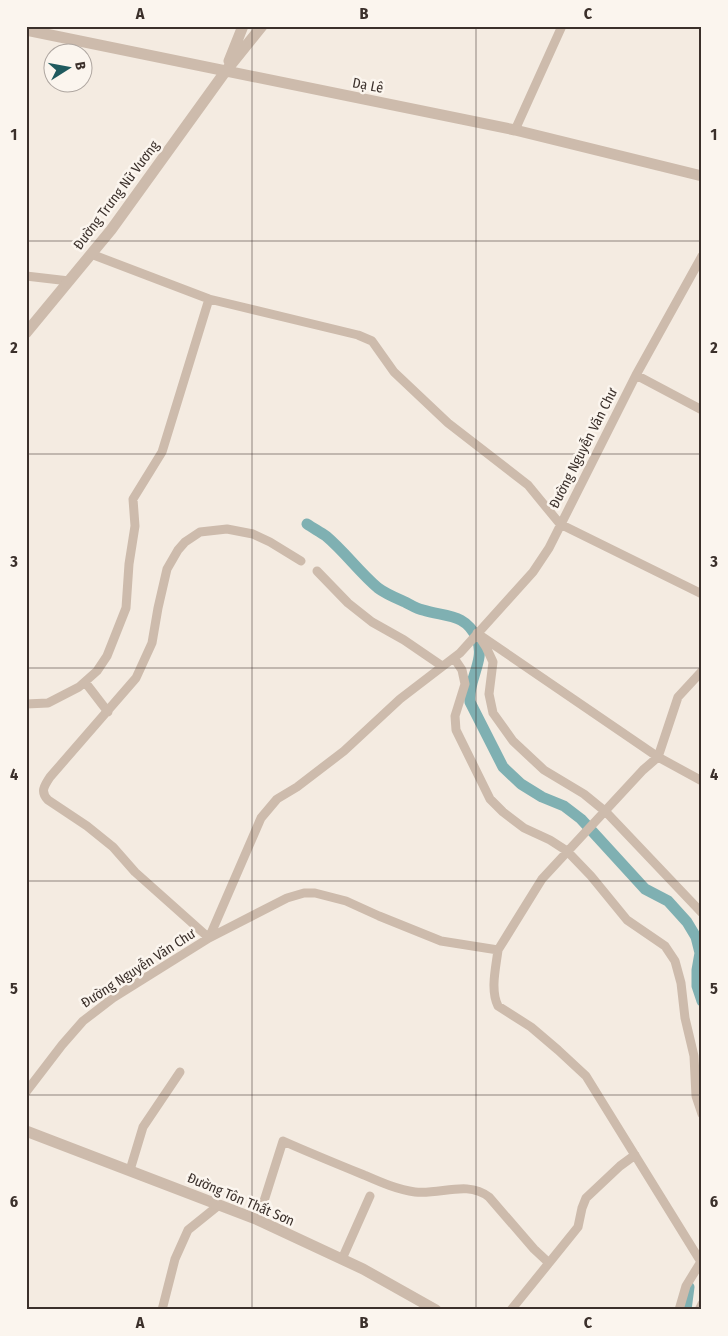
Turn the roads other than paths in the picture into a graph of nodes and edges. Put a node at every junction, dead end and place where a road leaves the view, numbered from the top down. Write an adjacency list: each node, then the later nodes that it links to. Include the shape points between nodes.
1 (262, 26): 5 (street)
2 (562, 26): 6 (street)
3 (240, 27): 5 (street)
4 (26, 30): 5 (street, Dạ Lê)
5 (225, 72): 6 (street, Dạ Lê); 8 (street, Đường Trưng Nữ Vương)
6 (515, 130): 7 (street, Dạ Lê)
7 (702, 176)
8 (91, 254): 11 (street, Đường Trưng Nữ Vương); 12 (street)
9 (702, 256): 14 (street, Đường Nguyễn Văn Chư)
10 (26, 276): 11 (street)
11 (69, 281): 13 (street, Đường Trưng Nữ Vương)
12 (209, 299): 16 (street, via 358,334 372,341 394,372 448,423 528,485); 24 (street, via 162,452 133,499 135,526 124,615 107,656)
13 (26, 333)
14 (636, 375): 15 (street); 16 (street, Đường Nguyễn Văn Chư)
15 (702, 410)
16 (560, 524): 19 (street); 20 (street, Đường Nguyễn Văn Chư, via 533,572)
17 (301, 561): 26 (street, via 253,534 227,529 200,532 191,537 178,550 168,568 152,643 136,678)
18 (317, 571): 22 (street, via 372,622)
19 (702, 594)
20 (475, 637): 21 (street, Đường Nguyễn Văn Chư); 27 (street); 29 (street, via 486,647 493,662 489,694 493,713 512,741 544,770 584,794)
21 (457, 655): 22 (street, Đường Nguyễn Văn Chư); 30 (street, via 465,684 456,709 455,723 485,791 496,806 518,824)
22 (442, 666): 32 (street, Đường Nguyễn Văn Chư, via 400,699 344,751 277,799 261,818)
23 (702, 671): 27 (street, via 678,697)
24 (88, 685): 25 (street, via 48,703); 26 (street)
25 (26, 704)
26 (105, 709): 32 (street, via 50,777 44,796 113,847 135,872)
27 (658, 757): 28 (street); 29 (street)
28 (702, 781)
29 (605, 812): 30 (street); 31 (street)
30 (567, 851): 33 (street, via 542,879); 36 (street, via 627,920 665,946 675,961 694,1056 696,1096)
31 (702, 913)
32 (209, 938): 33 (street, via 287,898 315,893 346,901 441,941); 35 (street, Đường Nguyễn Văn Chư, via 113,998 83,1021)
33 (498, 950): 38 (street, via 494,995 498,1006 531,1027 586,1076)
34 (180, 1072): 39 (street, via 143,1128)
35 (26, 1092)
36 (702, 1114)
37 (26, 1131): 39 (street, Đường Tôn Thất Sơn)
38 (635, 1155): 44 (street); 45 (street, via 586,1198 578,1227)
39 (130, 1170): 41 (street, Đường Tôn Thất Sơn)
40 (370, 1196): 43 (street)
41 (219, 1205): 42 (street, Đường Tôn Thất Sơn); 47 (street, via 188,1230 175,1259)
42 (258, 1220): 43 (street, Đường Tôn Thất Sơn); 45 (street, via 283,1141 407,1190 424,1192 470,1188 482,1192)
43 (342, 1259): 48 (street, Đường Tôn Thất Sơn)
44 (701, 1261): 50 (street, via 686,1286)
45 (549, 1263): 49 (street)
46 (702, 1304): 51 (street)
47 (162, 1310)
48 (436, 1310)
49 (511, 1310)
50 (678, 1310)
51 (699, 1310)

